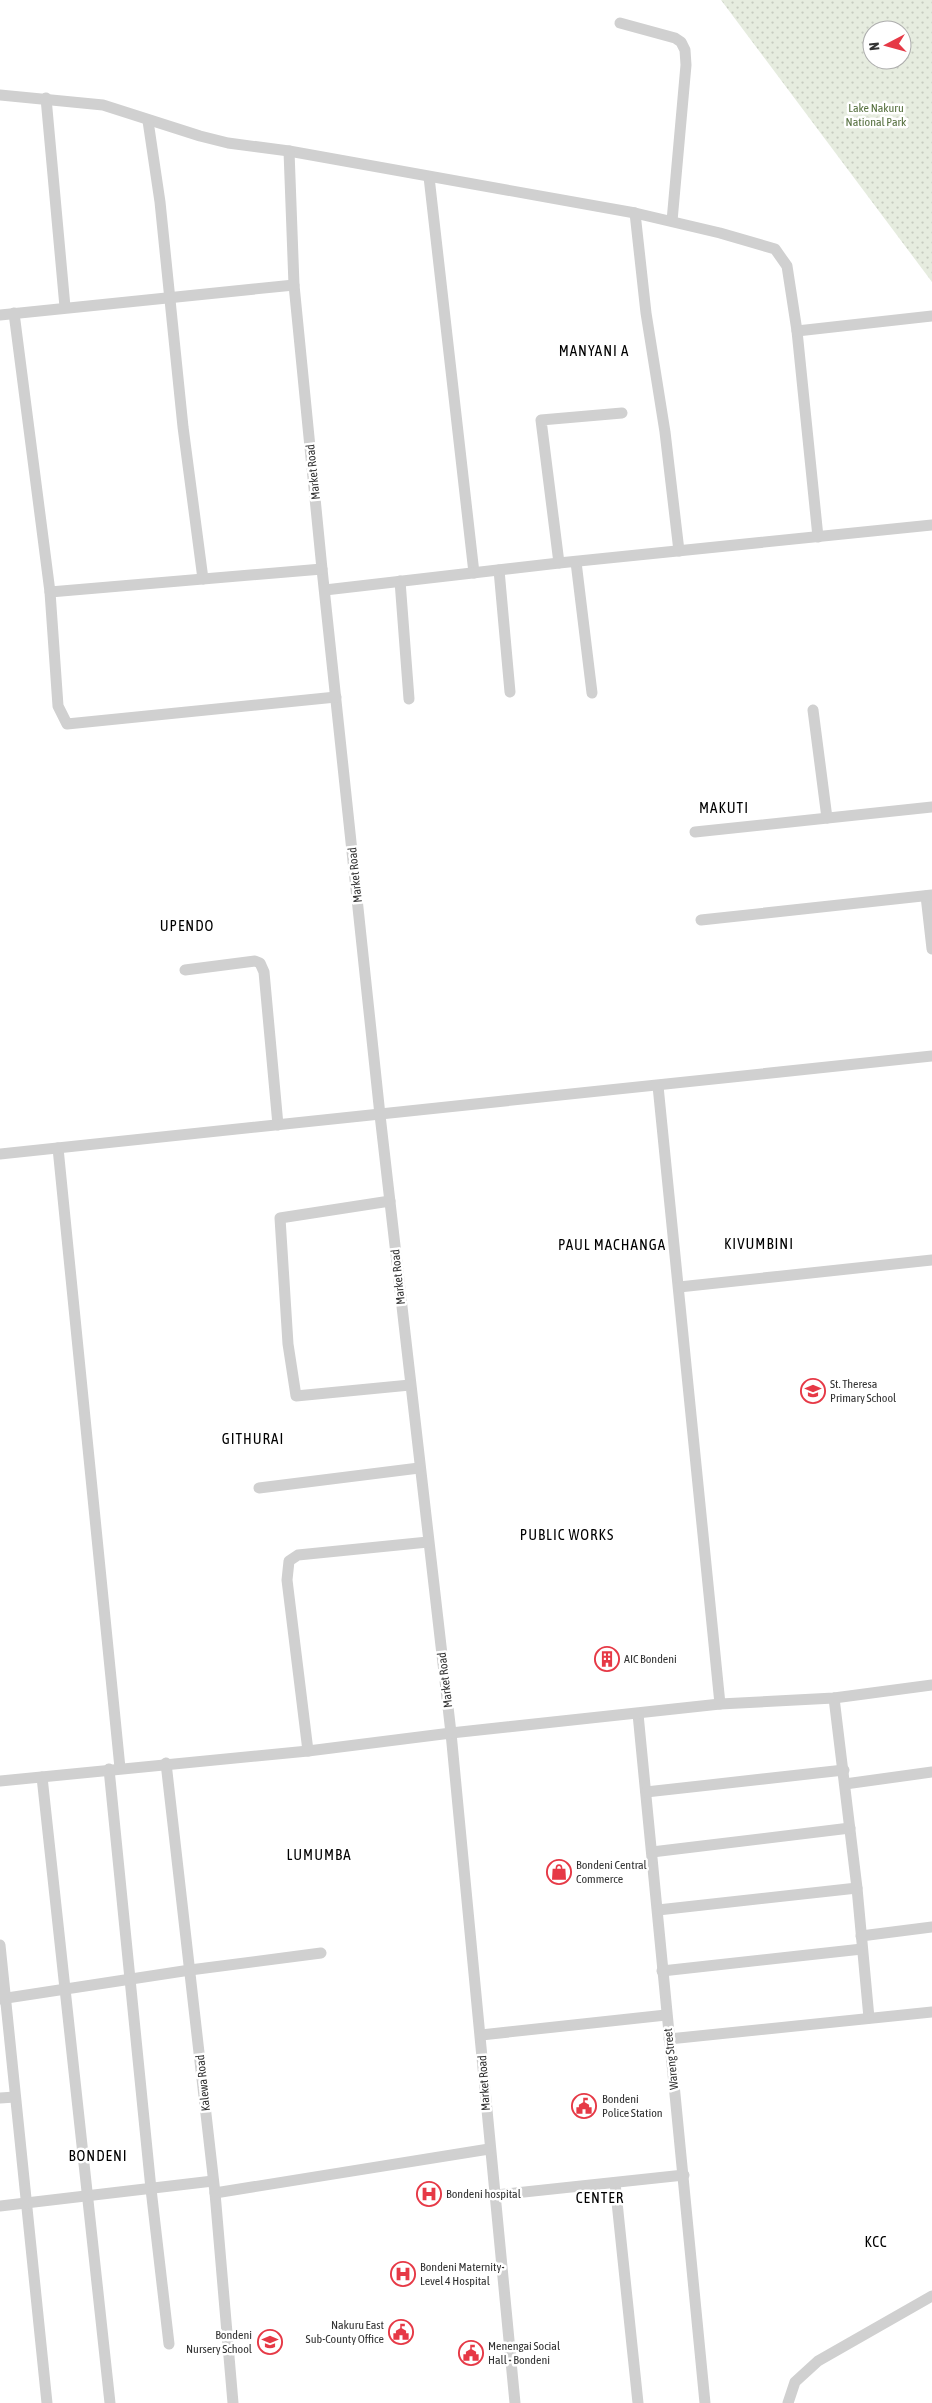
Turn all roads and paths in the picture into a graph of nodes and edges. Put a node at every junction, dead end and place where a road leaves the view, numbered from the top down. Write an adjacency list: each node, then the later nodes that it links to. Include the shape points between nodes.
1 (620, 23): 8 (street, via 675,38 685,50 686,76)
2 (0, 94): 3 (street)
3 (46, 98): 4 (street, via 103,105); 11 (street)
4 (148, 121): 5 (street, via 228,143); 10 (street)
5 (289, 151): 6 (street); 9 (street, Market Road)
6 (429, 177): 7 (street); 24 (street)
7 (635, 212): 8 (street); 19 (street)
8 (672, 221): 15 (street, via 775,250 787,266)
9 (294, 285): 10 (street); 22 (street, Market Road)
10 (170, 297): 11 (street); 25 (street)
11 (65, 307): 12 (street)
12 (14, 314): 13 (street); 28 (street)
13 (0, 315)
14 (932, 316): 15 (street)
15 (797, 331): 18 (street)
16 (622, 412): 21 (street, via 541,420)
17 (932, 525): 18 (street)
18 (818, 537): 19 (street)
19 (679, 551): 20 (street)
20 (576, 562): 21 (street); 30 (street)
21 (559, 563): 23 (street)
22 (322, 569): 25 (street); 27 (street, Market Road)
23 (499, 570): 24 (street); 29 (street)
24 (474, 572): 26 (street)
25 (203, 579): 28 (street)
26 (400, 581): 27 (street); 32 (street)
27 (326, 590): 31 (street, Market Road)
28 (50, 592): 31 (street, via 58,706 67,724)
29 (510, 692)
30 (592, 693)
31 (336, 697): 43 (street, Market Road)
32 (409, 699)
33 (813, 710): 35 (street)
34 (932, 807): 35 (street)
35 (827, 818): 36 (street)
36 (695, 832)
37 (929, 896): 38 (street); 39 (street)
38 (701, 920)
39 (932, 949)
40 (185, 970): 44 (street, via 254,961 260,963 264,972)
41 (932, 1056): 42 (street)
42 (658, 1086): 43 (street); 49 (street)
43 (380, 1115): 44 (street); 47 (street, Market Road)
44 (278, 1125): 45 (street)
45 (58, 1148): 46 (street); 61 (street)
46 (0, 1154)
47 (390, 1202): 50 (street, Market Road); 50 (street, via 280,1218 288,1344 296,1396)
48 (932, 1263): 49 (street)
49 (679, 1287): 56 (street)
50 (410, 1385): 51 (street, Market Road)
51 (419, 1468): 52 (street); 53 (street, Market Road)
52 (260, 1488)
53 (428, 1542): 58 (street, Market Road); 59 (street, via 298,1555 289,1561 288,1580)
54 (932, 1685): 55 (street)
55 (834, 1698): 56 (street); 62 (street)
56 (720, 1704): 57 (street)
57 (638, 1714): 58 (street); 67 (street, Wareng Street)
58 (451, 1733): 59 (street); 85 (street, Market Road)
59 (308, 1751): 60 (street)
60 (166, 1763): 61 (street); 77 (street, Kalewa Road)
61 (114, 1768): 64 (street); 79 (street)
62 (844, 1770): 66 (street); 67 (street)
63 (932, 1772): 66 (street)
64 (42, 1777): 65 (street); 80 (street)
65 (0, 1781)
66 (845, 1784): 68 (street)
67 (646, 1792): 69 (street, Wareng Street)
68 (850, 1828): 69 (street); 70 (street)
69 (652, 1852): 71 (street, Wareng Street)
70 (857, 1888): 71 (street); 73 (street)
71 (658, 1910): 78 (street, Wareng Street)
72 (932, 1927): 73 (street)
73 (861, 1936): 75 (street)
74 (0, 1945): 81 (street)
75 (862, 1949): 78 (street); 84 (street)
76 (321, 1953): 77 (street)
77 (190, 1970): 79 (street); 91 (street, Kalewa Road)
78 (662, 1971): 83 (street, Wareng Street)
79 (129, 1980): 80 (street); 93 (street)
80 (66, 1989): 81 (street); 96 (street)
81 (3, 1999): 87 (street)
82 (932, 2012): 84 (street)
83 (666, 2015): 85 (street); 86 (street, Wareng Street)
84 (870, 2018): 86 (street)
85 (481, 2035): 89 (street, Market Road)
86 (669, 2039): 90 (street, Wareng Street)
87 (15, 2097): 88 (street); 97 (street)
88 (0, 2098)
89 (489, 2149): 94 (street); 95 (street, Market Road)
90 (684, 2175): 92 (street); 106 (street, Wareng Street)
91 (214, 2181): 93 (street); 94 (street, Kalewa Road)
92 (616, 2183): 95 (street); 105 (street)
93 (150, 2189): 96 (street); 100 (street)
94 (215, 2193): 103 (street, Kalewa Road)
95 (496, 2195): 104 (street, Market Road)
96 (88, 2196): 97 (street); 102 (street)
97 (25, 2202): 98 (street); 101 (street)
98 (0, 2206)
99 (932, 2296): 107 (street, via 818,2362 795,2382)
100 (169, 2344)
101 (47, 2403)
102 (110, 2403)
103 (232, 2403)
104 (515, 2403)
105 (638, 2403)
106 (705, 2403)
107 (788, 2403)

